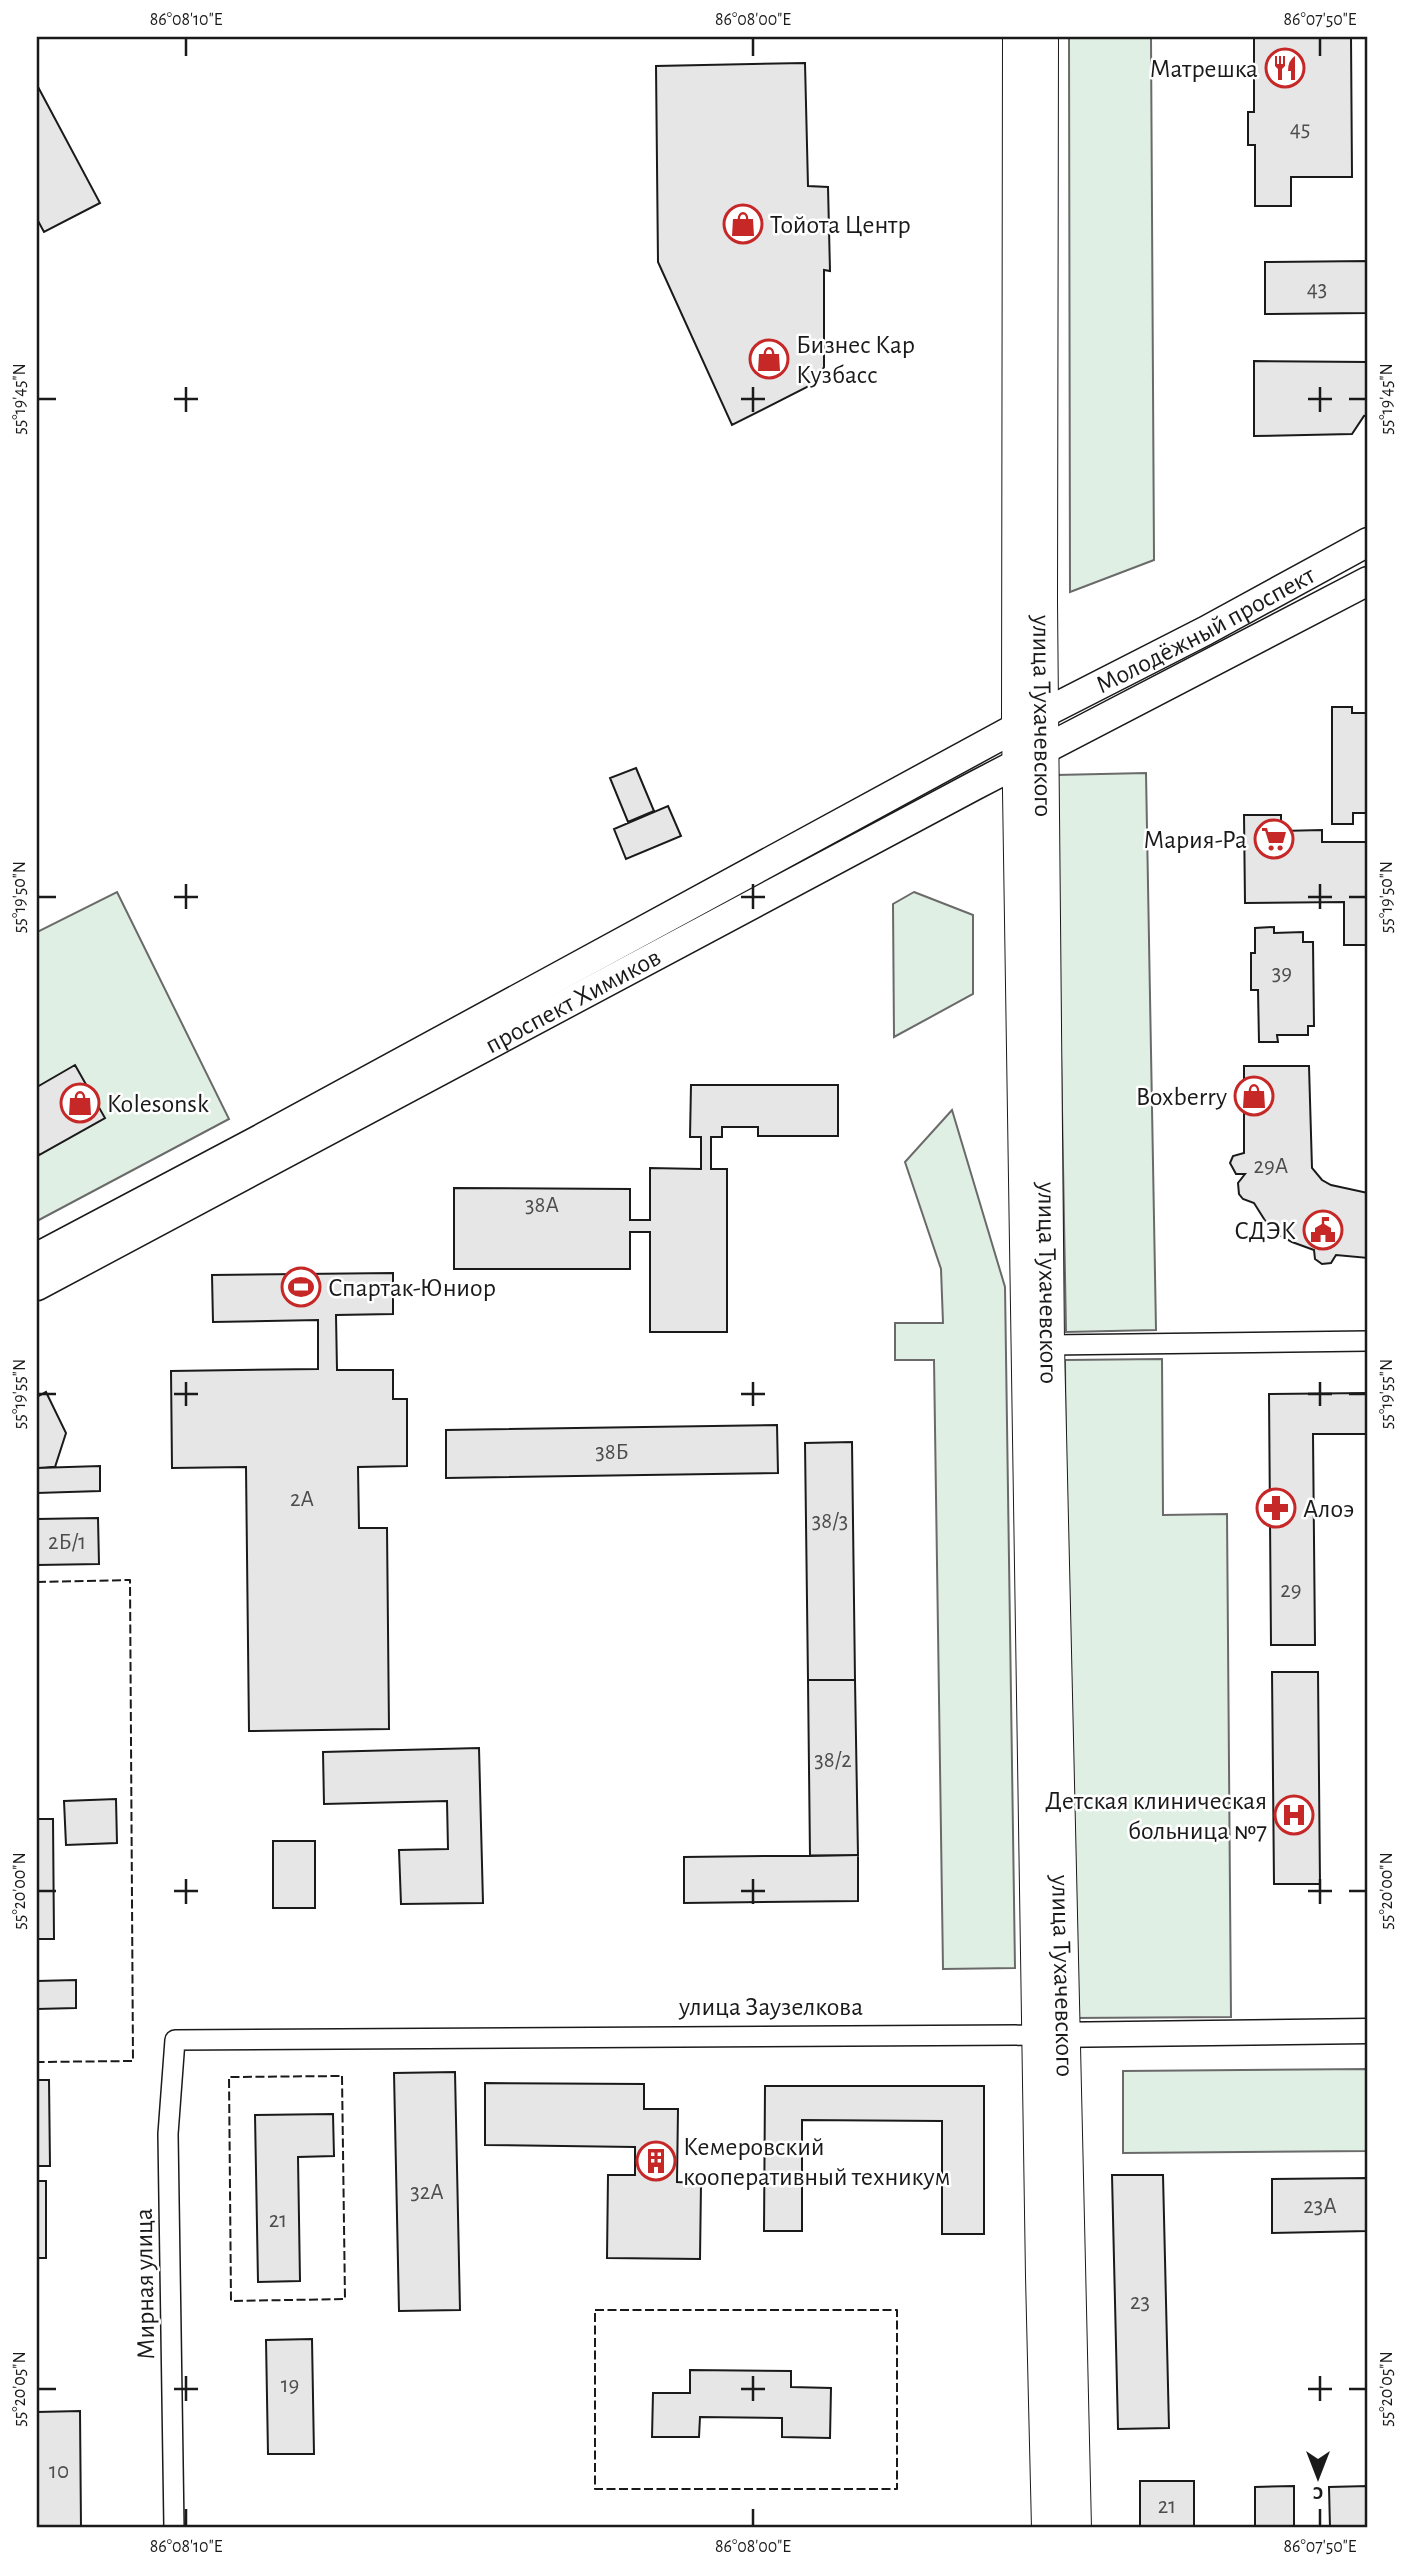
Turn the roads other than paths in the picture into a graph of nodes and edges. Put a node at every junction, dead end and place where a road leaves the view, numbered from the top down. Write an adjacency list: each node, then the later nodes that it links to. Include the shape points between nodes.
1 (1018, 37): 6 (main road, улица Тухачевского)
2 (1043, 37): 6 (main road, улица Тухачевского)
3 (1368, 542): 6 (main road, Молодёжный проспект)
4 (1368, 581): 5 (main road, Молодёжный проспект)
5 (1110, 714): 7 (main road, проспект Химиков)
6 (1030, 721): 7 (main road, улица Тухачевского); 8 (main road, проспект Химиков)
7 (1031, 757): 9 (main road, проспект Химиков); 11 (main road, улица Тухачевского); 13 (main road, улица Тухачевского)
8 (37, 1257)
9 (37, 1286)
10 (1368, 1341): 11 (street)
11 (1048, 1345): 13 (main road, улица Тухачевского)
12 (1368, 2031): 13 (street, улица Заузелкова)
13 (1051, 2035): 14 (street, улица Заузелкова); 16 (main road, улица Тухачевского, via 1041,2276); 17 (main road, улица Тухачевского)
14 (175, 2040): 15 (street, Мирная улица, via 168,2134)
15 (174, 2528)
16 (1048, 2528)
17 (1076, 2528)

